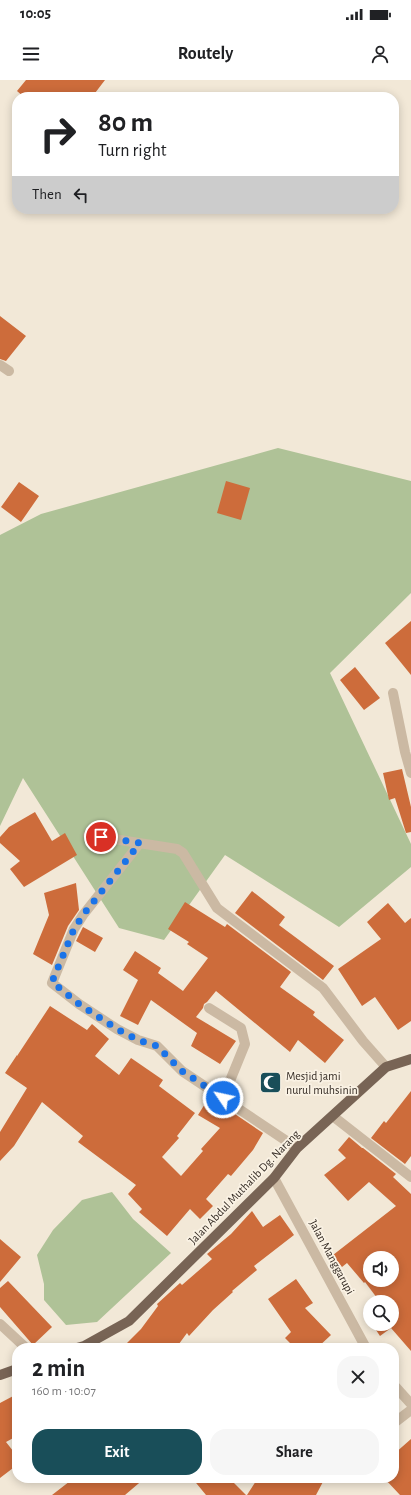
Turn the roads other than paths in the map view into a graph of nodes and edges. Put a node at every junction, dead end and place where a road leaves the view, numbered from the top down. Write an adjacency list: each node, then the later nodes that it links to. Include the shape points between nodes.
1 (0, 365): 2 (street)
2 (8, 371)
3 (393, 693): 4 (street)
4 (411, 773)
5 (88, 835): 6 (street)
6 (140, 843): 9 (street, via 177,849 183,853 217,908 323,988); 10 (street, via 74,929 52,982 79,1004 117,1029 157,1046 182,1071)
7 (209, 1008): 10 (street, via 242,1028 246,1044)
8 (411, 1059): 9 (main road, Jalan Abdul Muthalib Dg. Narang)
9 (386, 1067): 11 (main road, Jalan Abdul Muthalib Dg. Narang)
10 (223, 1098): 12 (street)
11 (334, 1116): 12 (main road, Jalan Abdul Muthalib Dg. Narang); 13 (street)
12 (298, 1148): 14 (main road, Jalan Abdul Muthalib Dg. Narang)
13 (411, 1177)
14 (274, 1178): 17 (main road, Jalan Abdul Muthalib Dg. Narang, via 129,1321); 18 (street, Jalan Manggarupi)
15 (0, 1324): 16 (street)
16 (21, 1343)
17 (89, 1343)
18 (363, 1343)
19 (12, 1371): 20 (main road)
20 (0, 1375)
21 (399, 1391): 22 (street)
22 (411, 1404)
23 (411, 1410): 24 (street)
24 (399, 1419)

